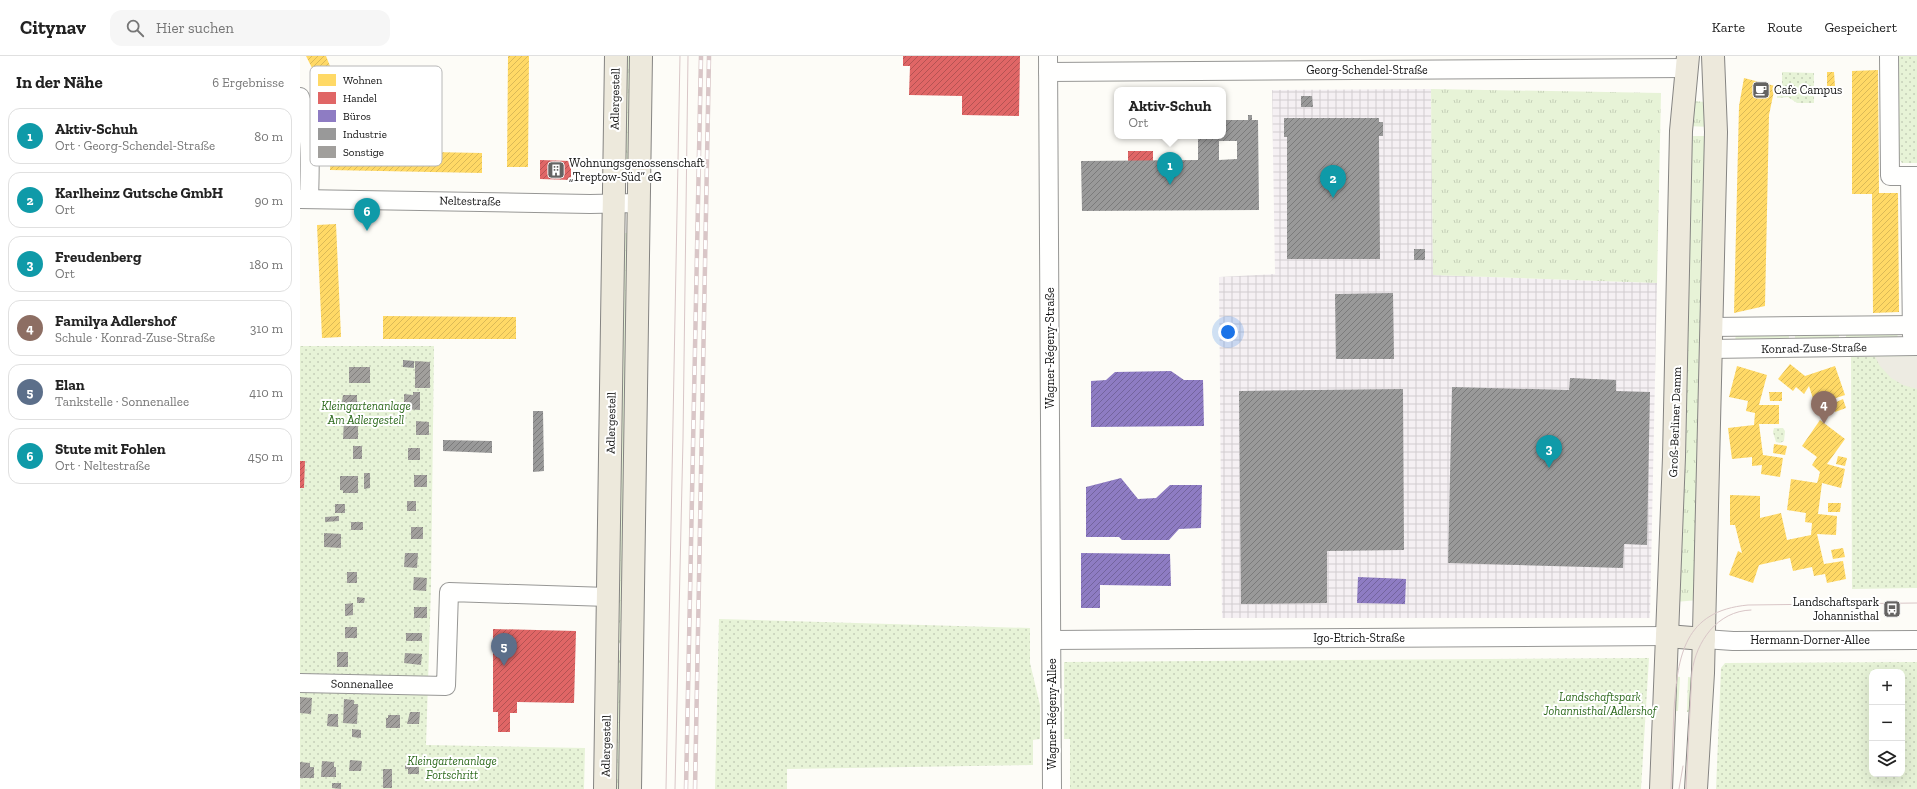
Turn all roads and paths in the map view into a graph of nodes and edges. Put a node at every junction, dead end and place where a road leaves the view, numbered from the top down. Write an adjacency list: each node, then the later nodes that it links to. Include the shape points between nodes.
1 (616, 56): 11 (main road, Adlergestell)
2 (641, 56): 10 (main road, Adlergestell)
3 (1890, 56): 8 (street, via 1890,176)
4 (1687, 62): 5 (main road); 6 (street, Georg-Schendel-Straße); 17 (main road, Groß-Berliner Damm, via 1680,131 1674,457)
5 (1714, 63): 13 (main road, via 1716,132)
6 (1048, 64): 19 (street, Wagner-Régeny-Straße)
7 (300, 97): 9 (street, via 306,113 310,158)
8 (1913, 176): 12 (street)
9 (304, 199): 11 (street, Neltestraße)
10 (639, 203): 11 (street, Neltestraße); 23 (main road, Adlergestell)
11 (614, 204): 16 (main road, Adlergestell)
12 (1914, 324): 13 (street, Konrad-Zuse-Straße); 14 (street)
13 (1711, 327): 15 (main road)
14 (1914, 346): 15 (street, Konrad-Zuse-Straße)
15 (1710, 349): 18 (main road)
16 (608, 597): 21 (street, Sonnenallee, via 449,592 446,686); 22 (main road, Adlergestell)
17 (1666, 636): 18 (main road); 19 (street, Igo-Etrich-Straße); 25 (main road, Groß-Berliner Damm, via 1667,671)
18 (1704, 639): 20 (street, Hermann-Dorner-Allee); 26 (main road)
19 (1052, 640): 24 (street, Wagner-Régeny-Allee)
20 (1917, 640)
21 (300, 683)
22 (605, 789)
23 (630, 789)
24 (1052, 789)
25 (1661, 789)
26 (1696, 789)

